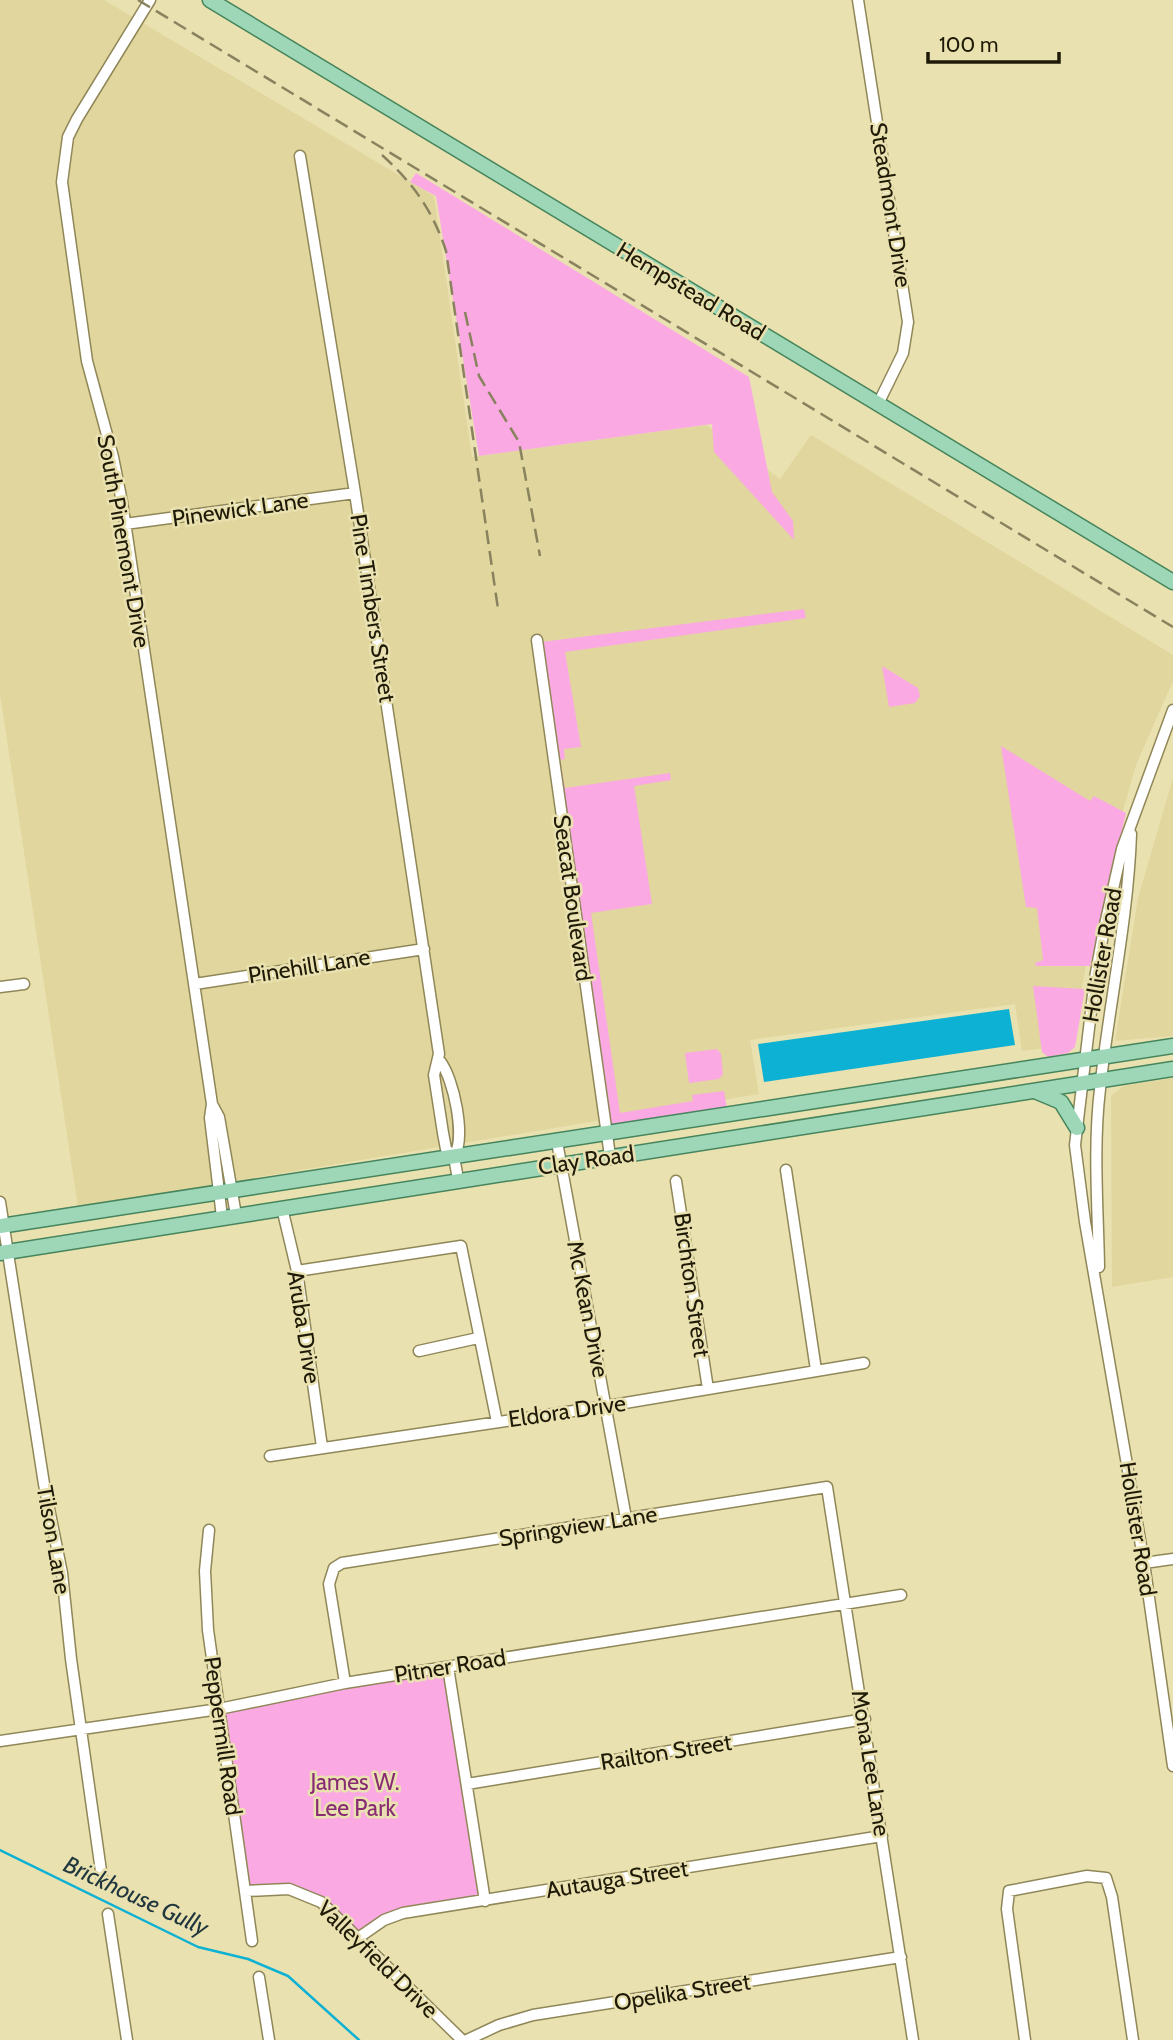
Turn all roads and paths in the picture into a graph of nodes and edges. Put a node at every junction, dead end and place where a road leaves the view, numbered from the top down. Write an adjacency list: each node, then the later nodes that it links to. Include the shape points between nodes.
1 (150, 0): 7 (street, South Pinemont Drive, via 68,137 62,182 87,361 113,457)
2 (210, 0): 5 (main road, Hempstead Road)
3 (858, 0): 5 (street, Steadmont Drive, via 908,322 903,353)
4 (300, 156): 6 (street, Pine Timbers Street)
5 (878, 404): 8 (main road, Hempstead Road)
6 (355, 493): 7 (street, Pinewick Lane); 14 (street, Pine Timbers Street)
7 (125, 524): 16 (street, South Pinemont Drive)
8 (1173, 582)
9 (537, 640): 30 (street, Seacat Boulevard)
10 (1173, 710): 11 (street, Hollister Road)
11 (1132, 826): 12 (street, Hollister Road, via 1122,849); 13 (street, Hollister Road)
12 (1104, 929): 13 (street); 20 (street, Hollister Road)
13 (1122, 931): 19 (street, Hollister Road)
14 (424, 949): 16 (street, Pinehill Lane); 21 (street, Pine Timbers Street)
15 (24, 984): 17 (street)
16 (195, 984): 41 (street, South Pinemont Drive, via 212,1104 219,1117)
17 (0, 987)
18 (1173, 1046): 19 (main road, Clay Road)
19 (1104, 1056): 20 (main road, Clay Road); 23 (street, Hollister Road)
20 (1085, 1060): 24 (street, Hollister Road); 25 (main road, Clay Road)
21 (440, 1061): 34 (street, Pine Timbers Street, via 434,1075 446,1149); 34 (street, Pine Timbers Street, via 449,1073 457,1116 460,1147)
22 (1173, 1069): 23 (main road, Clay Road)
23 (1101, 1080): 24 (main road, Clay Road); 39 (street, Hollister Road, via 1096,1143)
24 (1082, 1083): 26 (main road, Clay Road); 29 (street, Hollister Road)
25 (930, 1085): 27 (main road); 28 (main road, Clay Road)
26 (1032, 1090): 27 (main road, Clay Road); 29 (main road, via 1061,1102)
27 (933, 1105): 31 (main road, Clay Road)
28 (741, 1114): 30 (main road, Clay Road); 31 (main road)
29 (1077, 1128): 40 (street, Hollister Road)
30 (606, 1135): 32 (main road, Clay Road); 33 (street, Seacat Boulevard)
31 (745, 1135): 33 (main road, Clay Road)
32 (557, 1142): 34 (main road, Clay Road); 35 (street, Mc Kean Drive)
33 (610, 1156): 35 (main road, Clay Road)
34 (454, 1157): 37 (street, Pine Timbers Street); 41 (main road, Clay Road)
35 (561, 1164): 37 (main road, Clay Road); 54 (street, Mc Kean Drive)
36 (786, 1170): 52 (street)
37 (458, 1179): 43 (main road, Clay Road)
38 (676, 1181): 53 (street, Birchton Street)
39 (1099, 1183): 40 (street); 48 (street, Hollister Road)
40 (1080, 1184): 48 (street, Hollister Road)
41 (225, 1192): 44 (street, South Pinemont Drive); 45 (main road, Clay Road)
42 (0, 1202): 45 (street, Tilson Lane)
43 (282, 1208): 44 (main road, Clay Road); 47 (street, Aruba Drive)
44 (229, 1216): 46 (main road, Clay Road)
45 (2, 1226): 46 (street, Tilson Lane)
46 (4, 1252): 69 (street, Tilson Lane, via 62,1573)
47 (297, 1271): 49 (street, via 461,1246); 56 (street, Aruba Drive)
48 (1099, 1294): 62 (street, Hollister Road)
49 (478, 1338): 50 (street); 55 (street)
50 (419, 1351)
51 (864, 1363): 52 (street, Eldora Drive)
52 (816, 1370): 53 (street, Eldora Drive)
53 (708, 1389): 54 (street, Eldora Drive)
54 (607, 1406): 55 (street, Eldora Drive); 59 (street, Mc Kean Drive)
55 (497, 1422): 56 (street, Eldora Drive)
56 (322, 1447): 57 (street, Eldora Drive)
57 (270, 1457)
58 (827, 1486): 59 (street, Springview Lane); 64 (street, Mona Lee Lane)
59 (626, 1518): 66 (street, Springview Lane, via 342,1563 332,1571 329,1584)
60 (209, 1530): 67 (street, Peppermill Road, via 206,1583)
61 (1173, 1559): 62 (street)
62 (1144, 1563): 71 (street, Hollister Road)
63 (901, 1595): 64 (street, Pitner Road)
64 (846, 1603): 65 (street, Pitner Road); 68 (street, Mona Lee Lane)
65 (448, 1667): 66 (street, Pitner Road); 72 (street)
66 (345, 1683): 67 (street, Pitner Road)
67 (219, 1709): 69 (street, Pitner Road); 75 (street, Peppermill Road)
68 (865, 1719): 72 (street, Railton Street); 73 (street, Mona Lee Lane)
69 (80, 1729): 70 (street, Pitner Road); 74 (street, Tilson Lane)
70 (0, 1741)
71 (1173, 1766)
72 (467, 1784): 76 (street)
73 (882, 1836): 76 (street, Autauga Street); 80 (street, Mona Lee Lane)
74 (102, 1878)
75 (246, 1891): 78 (street, Valleyfield Drive, via 300,1891 321,1902); 79 (street, Peppermill Road)
76 (485, 1901): 78 (street, Autauga Street, via 403,1913)
77 (108, 1914): 82 (street)
78 (358, 1938): 84 (street, Valleyfield Drive)
79 (252, 1941)
80 (901, 1957): 84 (street, Opelika Street, via 533,2015); 85 (street, Mona Lee Lane)
81 (259, 1978): 83 (street)
82 (127, 2040)
83 (269, 2040)
84 (464, 2040)
85 (913, 2040)
86 (1025, 2040): 87 (street, via 1007,1909 1009,1891 1087,1876 1106,1878 1112,1897)
87 (1133, 2040)

